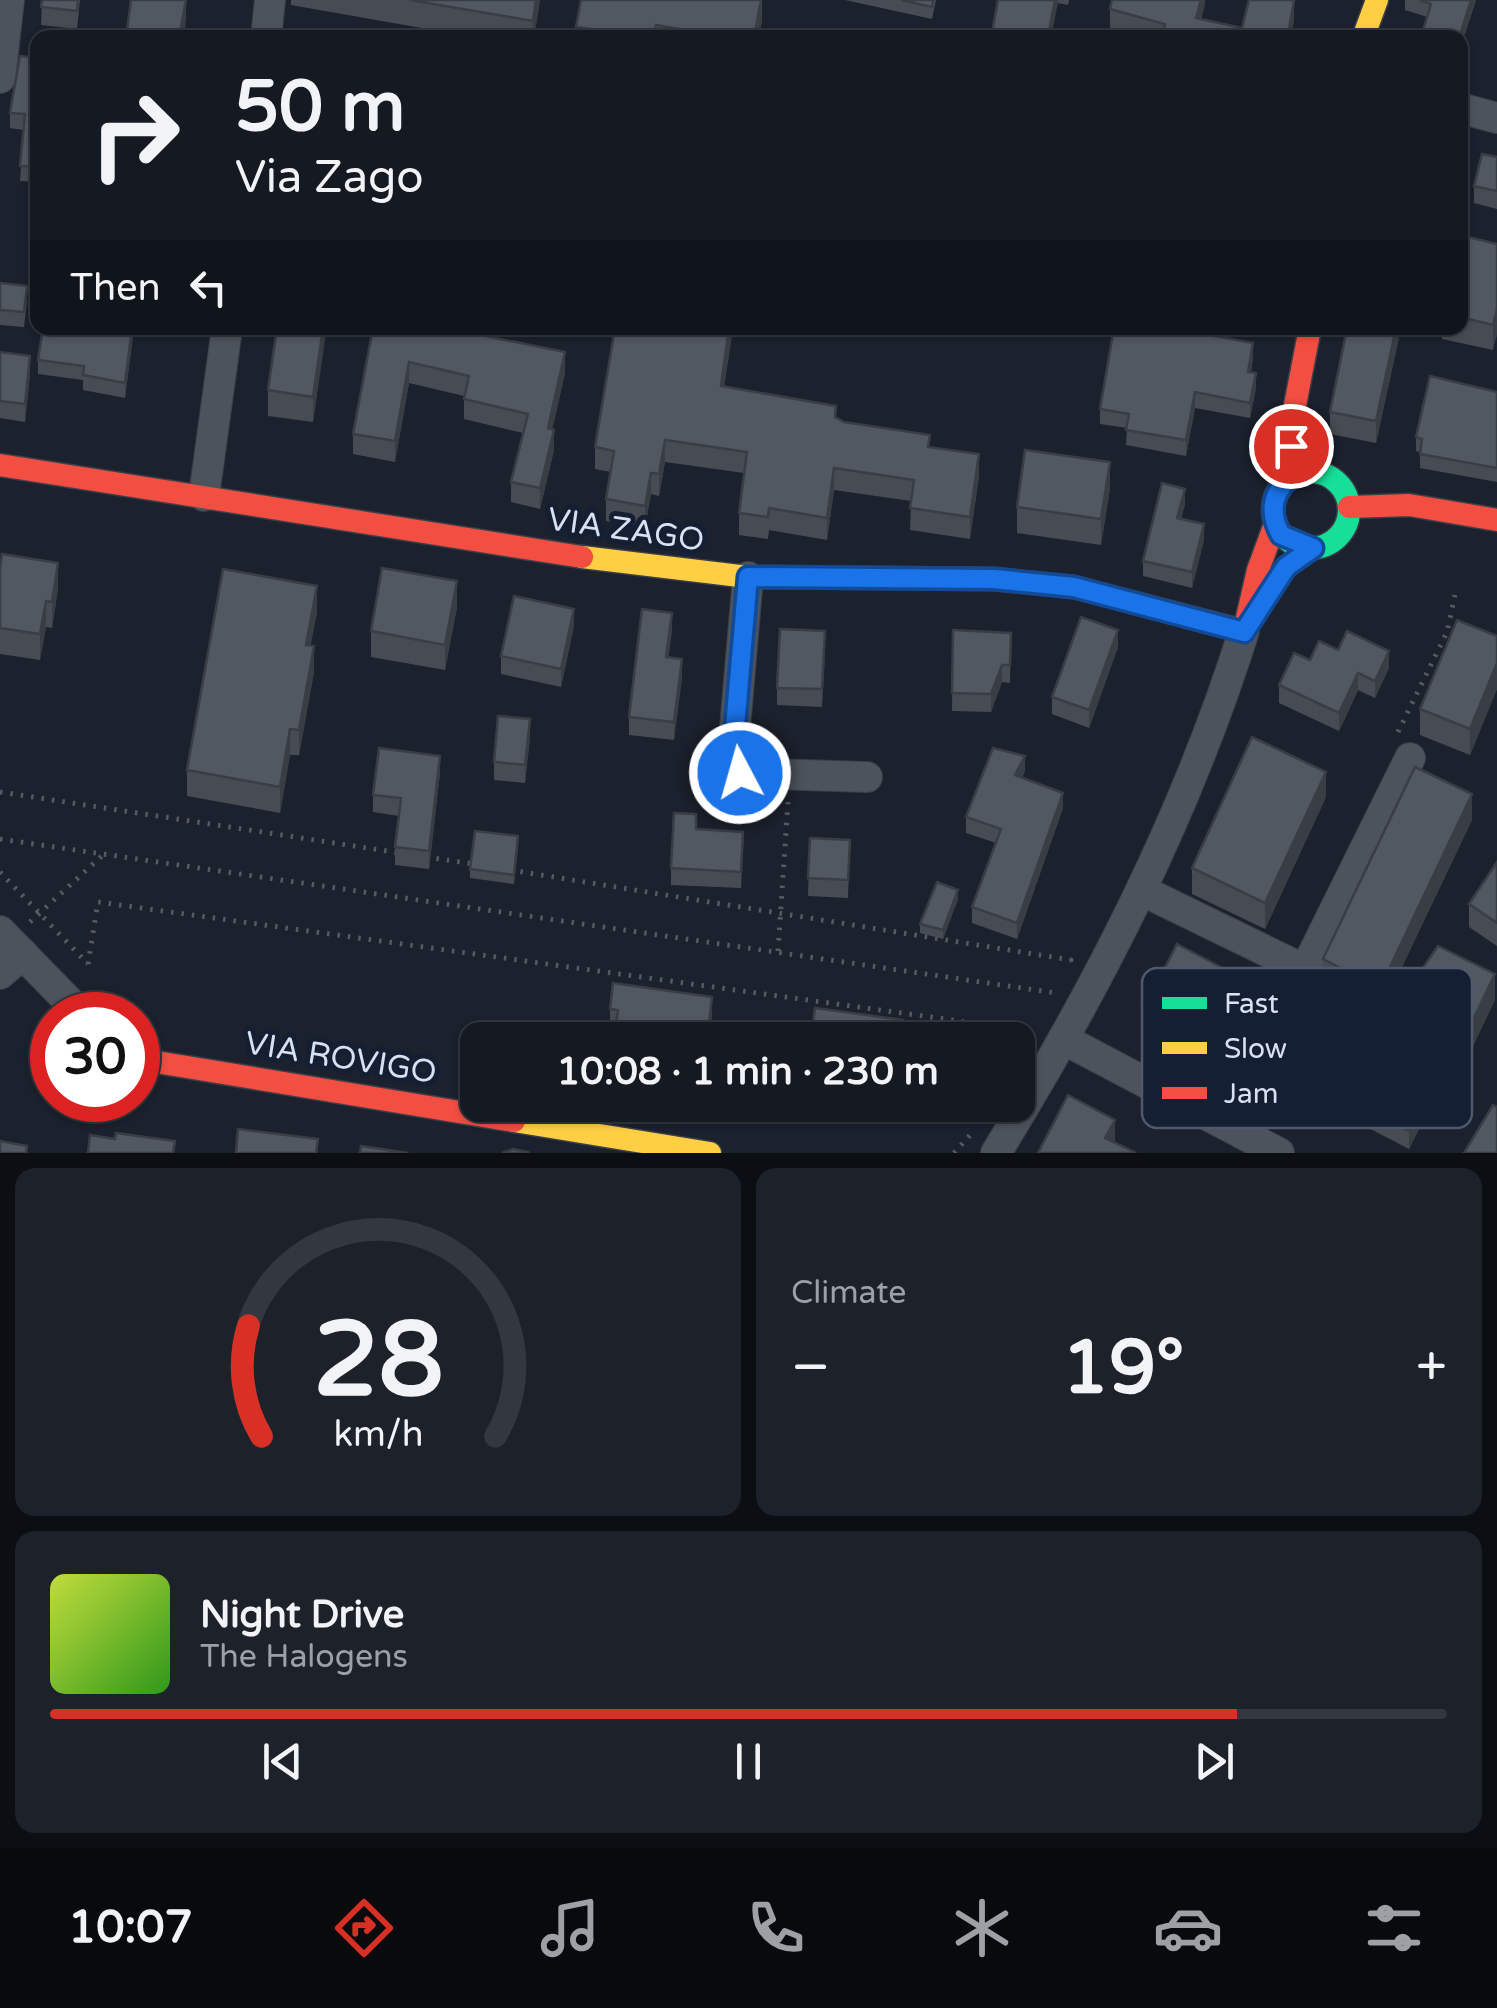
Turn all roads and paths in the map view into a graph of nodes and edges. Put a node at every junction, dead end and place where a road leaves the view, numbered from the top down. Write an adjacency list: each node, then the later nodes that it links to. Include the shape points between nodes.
1 (9, 0): 6 (street)
2 (270, 0): 4 (street)
3 (1369, 2): 5 (street)
4 (267, 30)
5 (1364, 30)
6 (0, 78)
7 (1468, 110): 8 (street)
8 (1497, 118)
9 (227, 335): 13 (street)
10 (1309, 335): 12 (street, via 1292,426)
11 (0, 465): 13 (street, VIA ZAGO)
12 (1298, 473): 14 (street, via 1332,477); 16 (street, via 1274,500)
13 (204, 496): 18 (street, VIA ZAGO)
14 (1350, 507): 15 (street, via 1409,505); 17 (street, via 1344,530)
15 (1497, 520)
16 (1275, 524): 17 (street, via 1290,542); 20 (street)
17 (1313, 548): 20 (street, via 1286,567)
18 (748, 577): 20 (street, VIA ZAGO, via 994,579 1074,587); 22 (street, via 732,762 740,773)
19 (1455, 595): 21 (path, via 1448,632)
20 (1244, 632): 30 (street, via 1211,736)
21 (1400, 752): 35 (street)
22 (790, 774): 23 (street); 33 (path)
23 (867, 777)
24 (0, 792): 27 (path)
25 (0, 839): 26 (path)
26 (106, 853): 31 (path); 33 (path)
27 (486, 866)
28 (506, 869): 37 (path, via 1071,960)
29 (0, 872): 31 (path)
30 (1143, 891): 34 (street); 40 (street)
31 (40, 913): 32 (path); 39 (path, via 88,964 98,902 1031,1032)
32 (8, 950): 36 (street)
33 (778, 952): 37 (path)
34 (1301, 968)
35 (1306, 968)
36 (56, 992)
37 (1055, 992): 38 (path)
38 (1046, 1005)
39 (1038, 1018)
40 (1066, 1040): 42 (street); 45 (street)
41 (160, 1064): 44 (street, VIA ROVIGO)
42 (1142, 1080)
43 (1232, 1128): 46 (street)
44 (710, 1153)
45 (996, 1153)
46 (1279, 1153)

